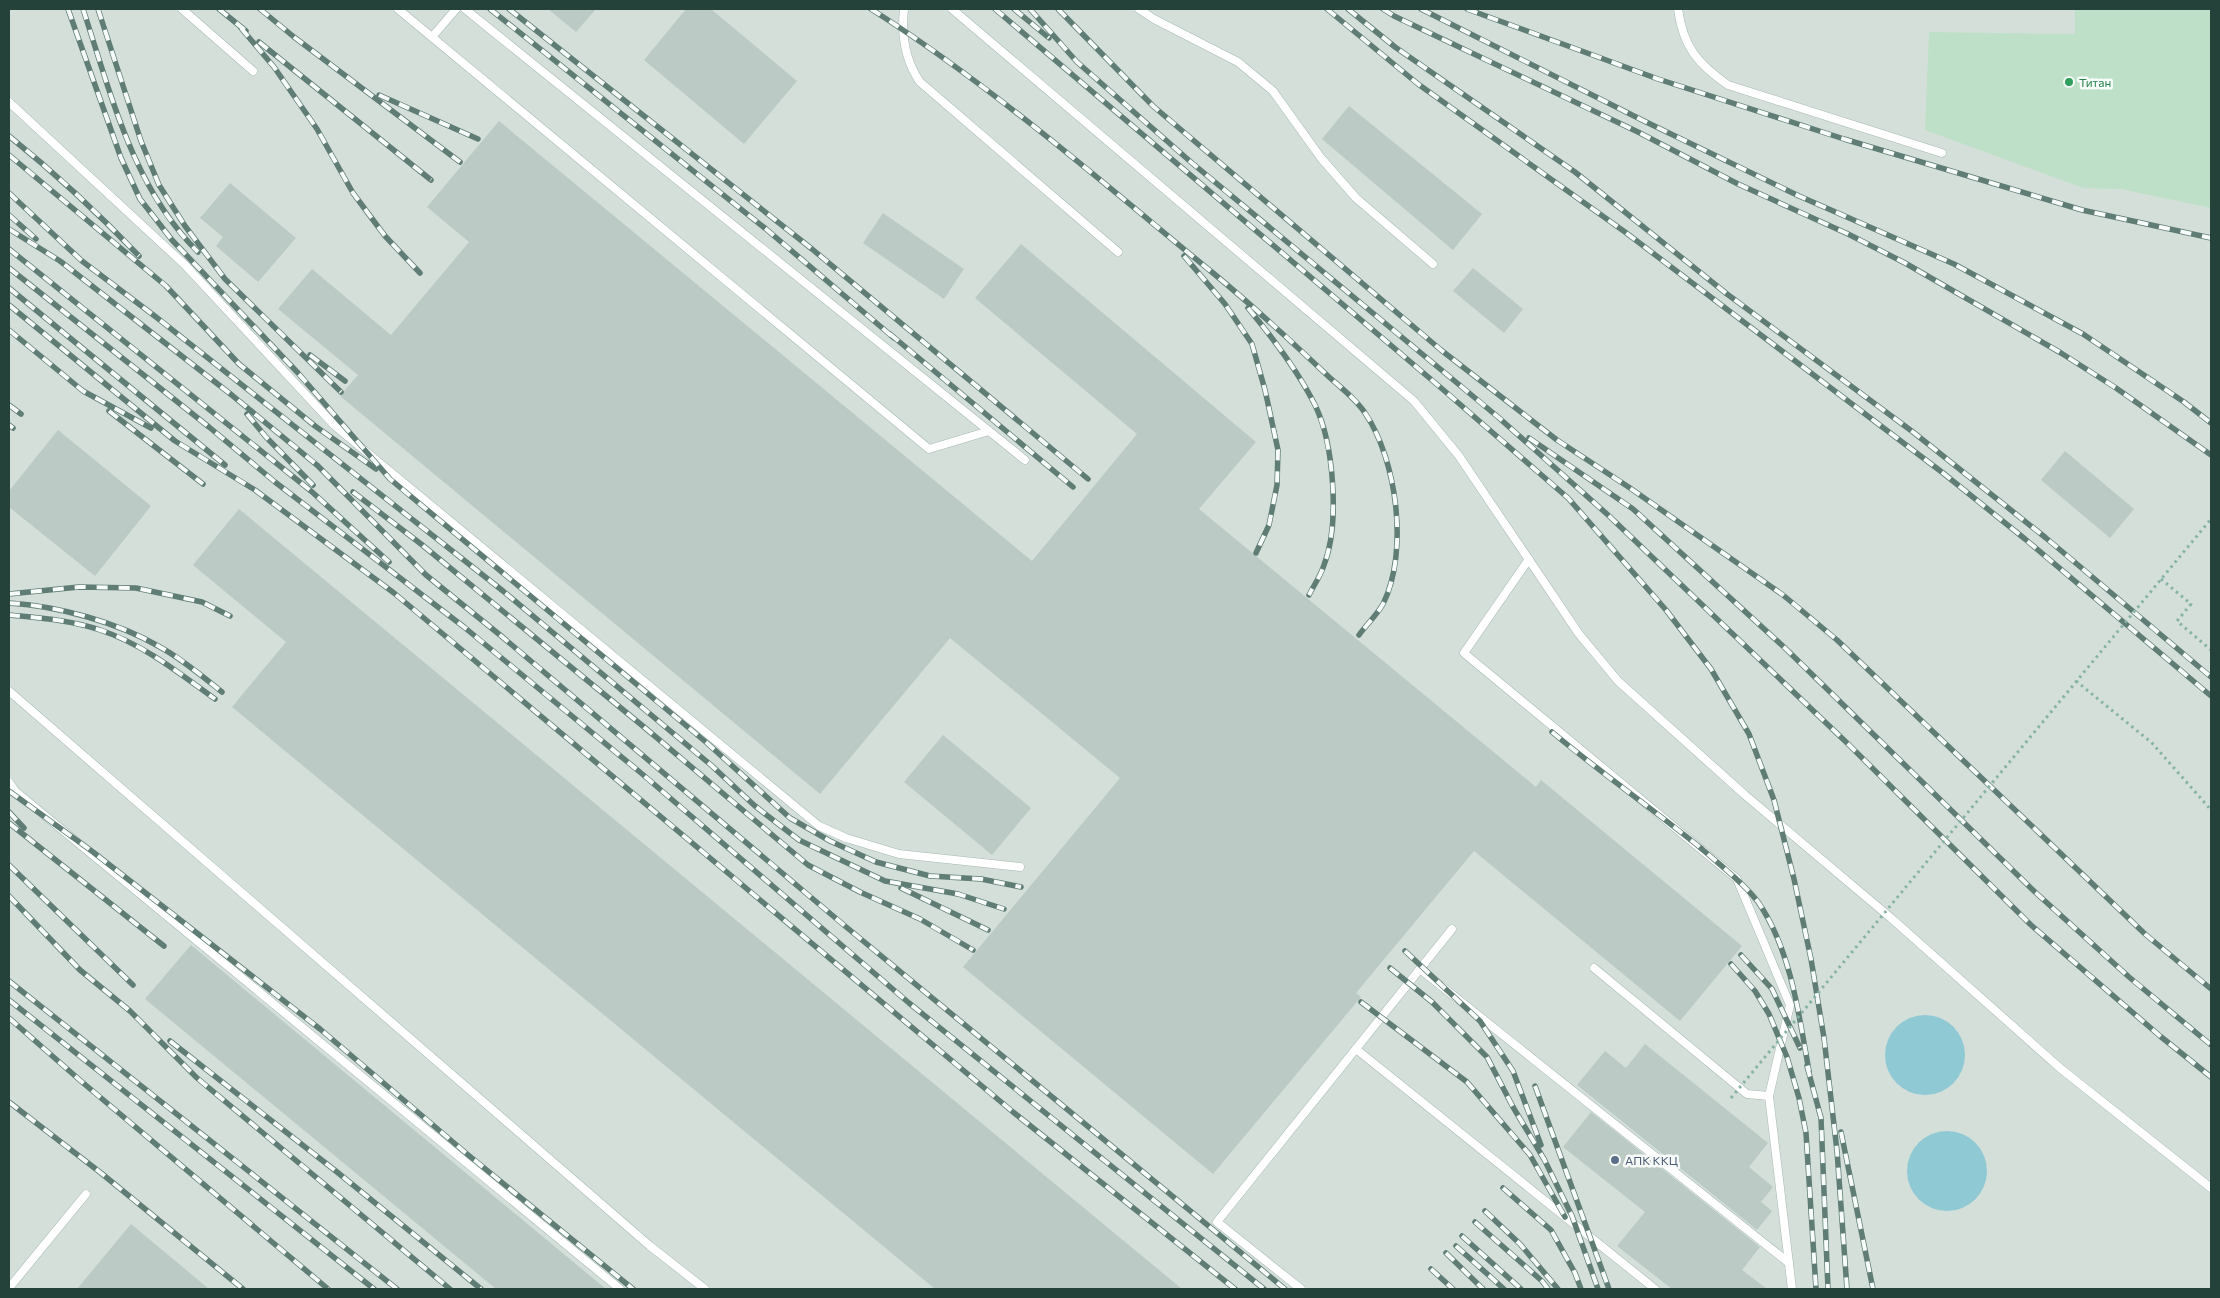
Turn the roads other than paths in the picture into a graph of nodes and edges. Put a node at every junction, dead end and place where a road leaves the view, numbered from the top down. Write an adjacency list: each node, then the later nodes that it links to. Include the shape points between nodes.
1 (182, 9): 10 (lane)
2 (398, 9): 9 (lane)
3 (456, 9): 9 (lane)
4 (465, 9): 15 (lane)
5 (904, 9): 13 (lane, via 905,50 920,82)
6 (952, 9): 17 (lane, via 1414,401 1458,456)
7 (1139, 9): 14 (lane, via 1238,62 1273,91 1321,158 1356,198)
8 (1678, 9): 12 (lane, via 1680,29 1692,53 1728,85)
9 (432, 37): 15 (lane, via 929,448)
10 (254, 71)
11 (9, 102): 20 (lane, via 184,264 335,426 819,826 899,854)
12 (1942, 153)
13 (1118, 252)
14 (1433, 264)
15 (989, 431): 16 (lane)
16 (1025, 460)
17 (1529, 559): 25 (lane, via 1464,653 1737,879 1790,1005); 26 (lane, via 1579,634 1618,681 2060,1068)
18 (9, 692): 31 (lane, via 643,1240)
19 (9, 782): 30 (lane, via 15,791)
20 (1020, 866)
21 (1452, 929): 23 (lane)
22 (1594, 968): 25 (lane, via 1747,1094)
23 (1420, 969): 24 (lane); 28 (lane)
24 (1356, 1049): 32 (lane, via 1217,1222); 33 (lane)
25 (1769, 1096): 28 (lane)
26 (2211, 1188)
27 (86, 1194): 29 (lane)
28 (1789, 1263): 34 (lane)
29 (9, 1288)
30 (620, 1289)
31 (704, 1289)
32 (1301, 1289)
33 (1654, 1289)
34 (1792, 1289)

